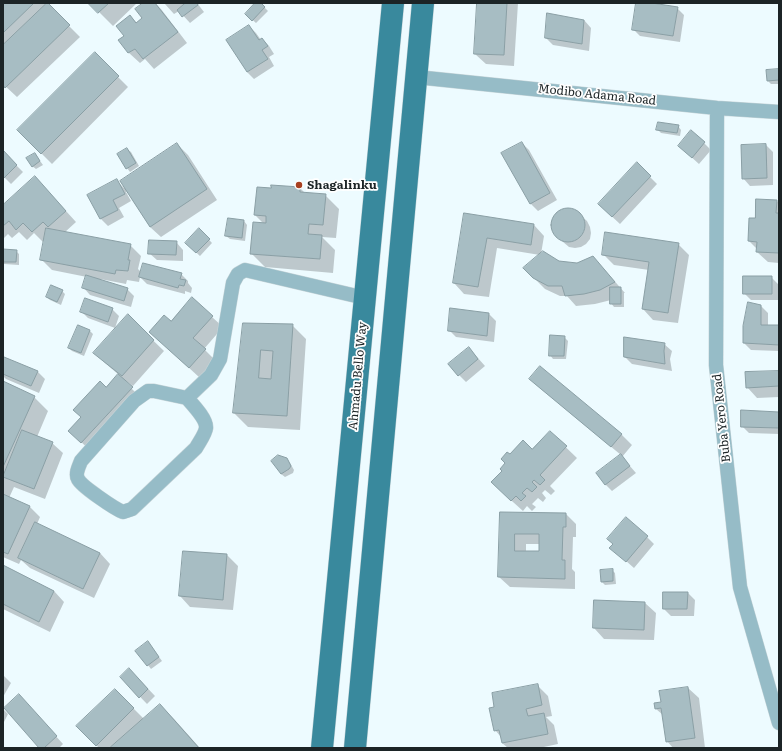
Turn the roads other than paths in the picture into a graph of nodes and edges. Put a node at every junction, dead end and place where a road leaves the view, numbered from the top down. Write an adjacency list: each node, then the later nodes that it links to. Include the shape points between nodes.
1 (393, 3): 6 (main road, Ahmadu Bello Way)
2 (423, 3): 3 (main road)
3 (416, 77): 4 (street, Modibo Adama Road); 10 (main road)
4 (717, 108): 5 (street, Modibo Adama Road); 8 (street, Buba Yero Road, via 716,365 740,587)
5 (779, 112)
6 (365, 298): 7 (street, via 245,270 238,274 233,283 220,358 211,375); 9 (main road, Ahmadu Bello Way)
7 (187, 398): 7 (street, via 148,391 134,401 81,461 77,473 81,484 116,510 123,512 132,509 196,448 202,438 206,427 204,419)
8 (779, 723)
9 (322, 748)
10 (355, 748)

